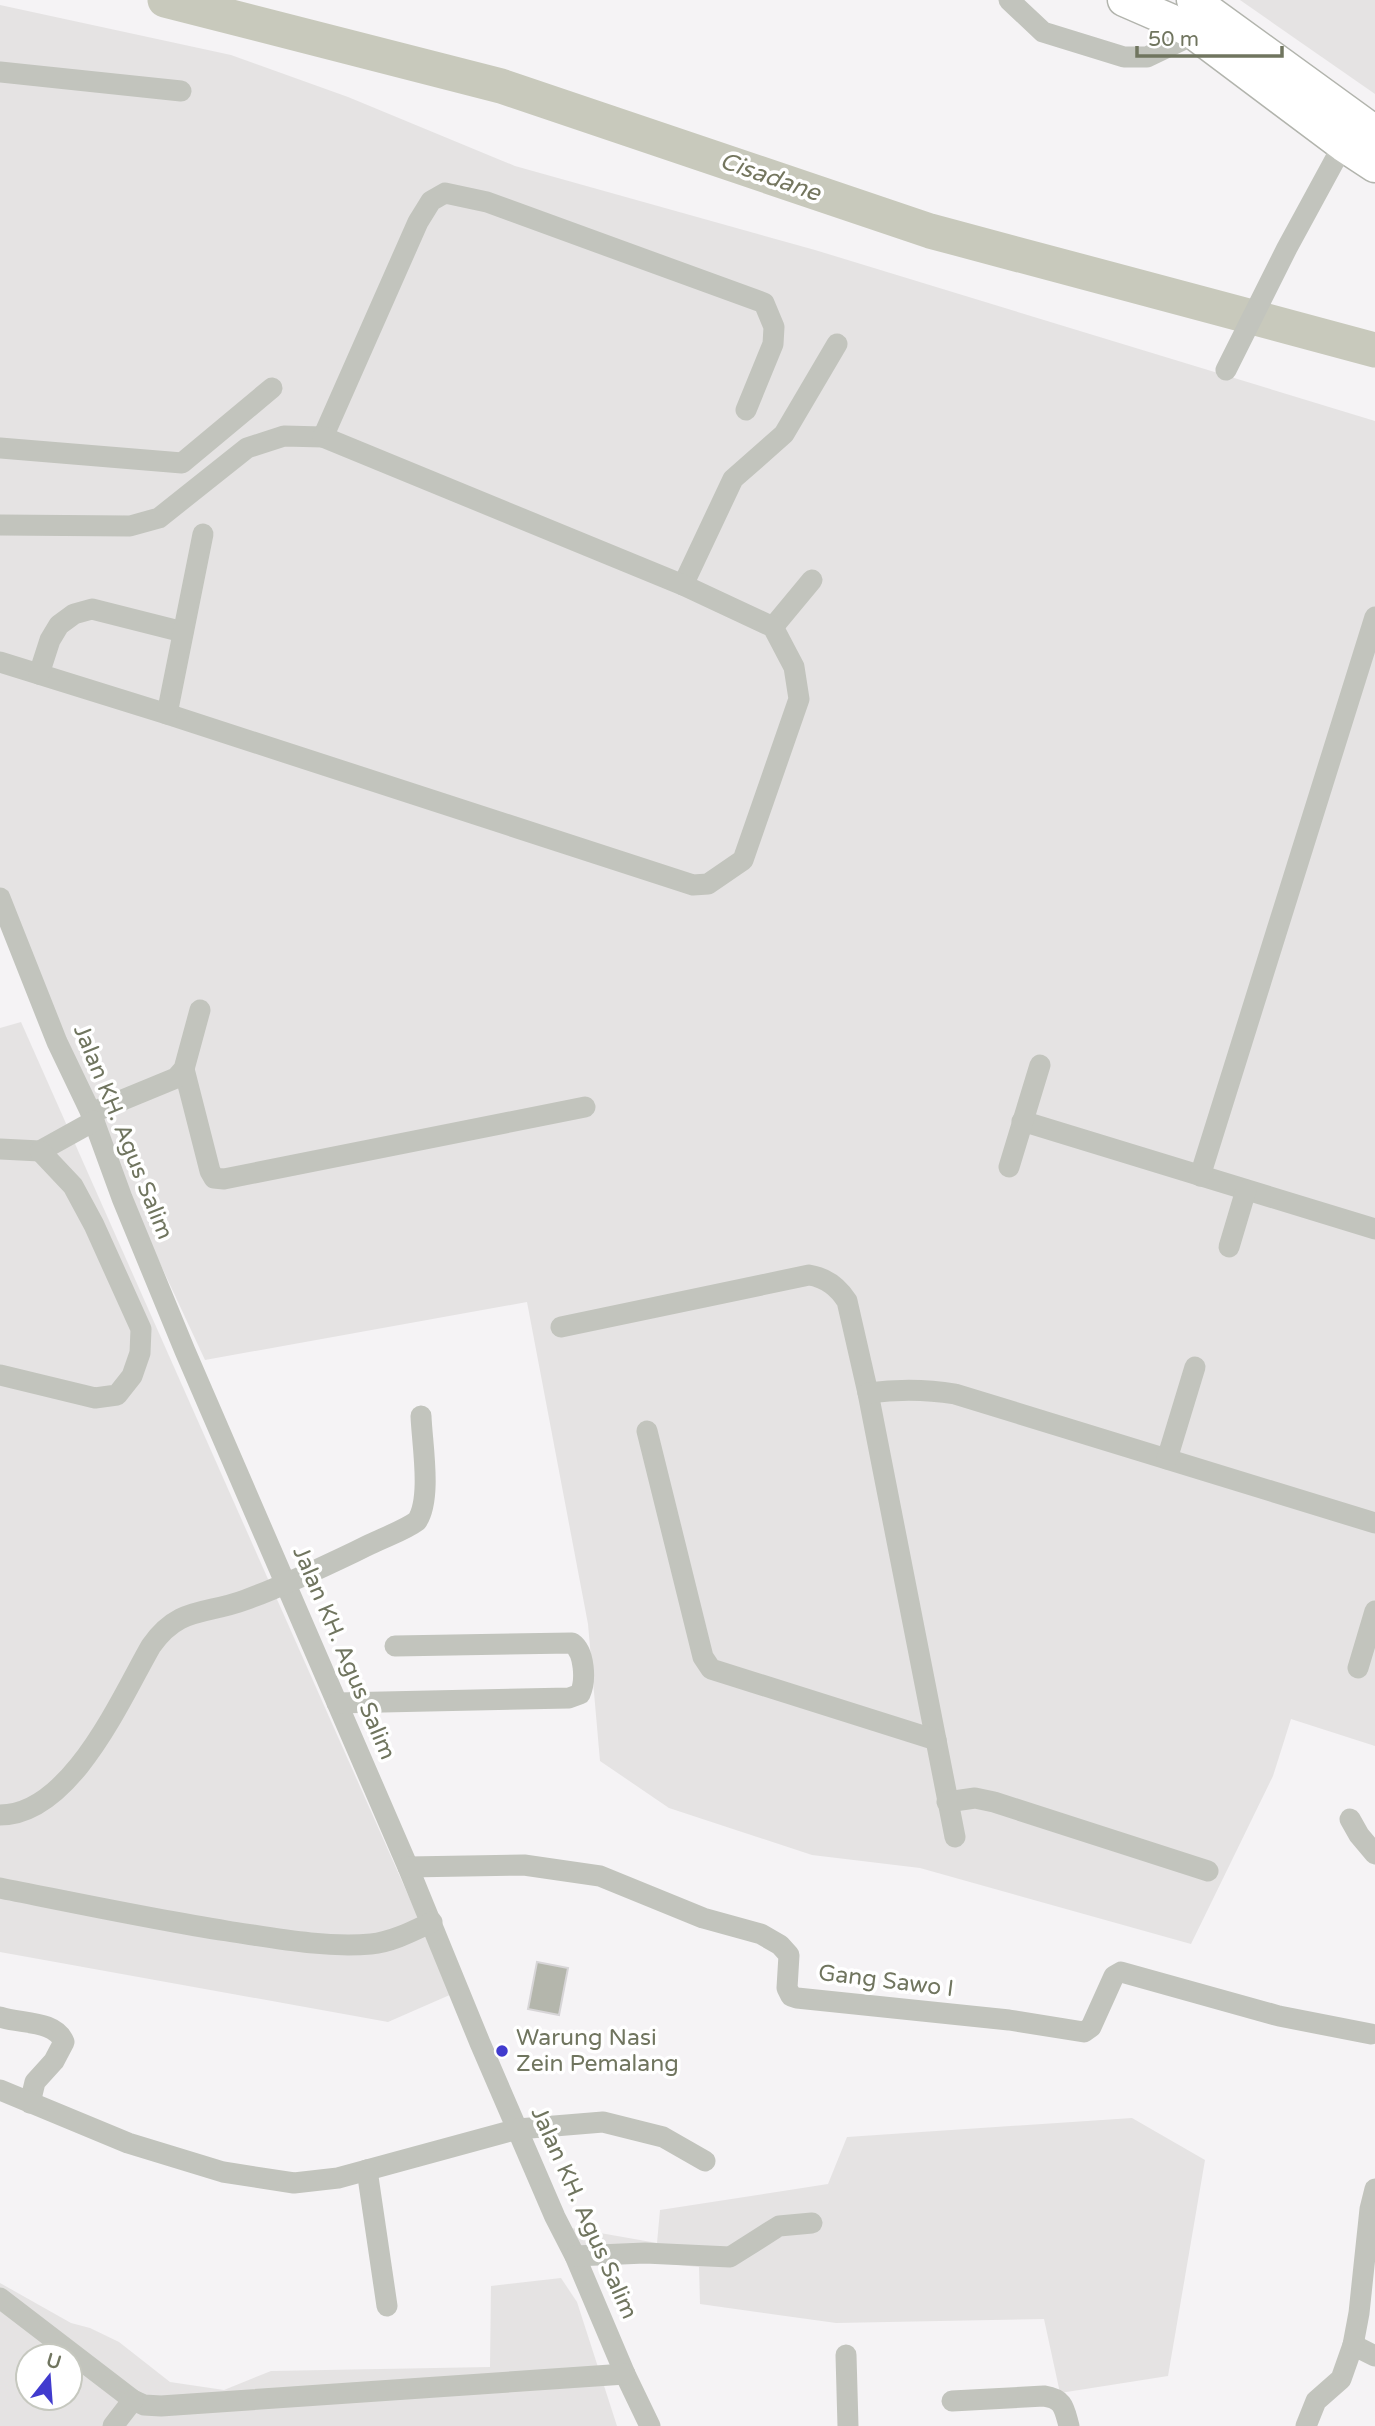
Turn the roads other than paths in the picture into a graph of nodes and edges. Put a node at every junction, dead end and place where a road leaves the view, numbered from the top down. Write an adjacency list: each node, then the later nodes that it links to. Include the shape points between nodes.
1 (1009, 0): 3 (street, via 1043,32 1124,57 1147,57)
2 (1124, 0): 3 (highway, via 1170,19)
3 (1197, 9): 6 (highway); 7 (highway)
4 (0, 72): 5 (street)
5 (181, 91)
6 (1375, 132)
7 (1343, 145): 8 (highway); 10 (street)
8 (1375, 166)
9 (837, 344): 18 (street, via 784,434 733,480)
10 (1226, 370)
11 (272, 388): 14 (street, via 182,463)
12 (746, 410): 13 (street, via 773,344 774,327 764,303 487,202 445,193 431,201 418,222)
13 (323, 437): 15 (street, via 284,436 247,448 159,518 131,526); 18 (street)
14 (0, 448)
15 (0, 525)
16 (202, 534): 21 (street)
17 (812, 580): 20 (street)
18 (683, 585): 20 (street)
19 (1375, 617): 36 (street)
20 (773, 627): 24 (street, via 794,667 800,699 743,860 708,884 693,885)
21 (183, 632): 23 (street, via 92,609 74,614 59,625 50,640); 24 (street)
22 (0, 662): 23 (street)
23 (39, 674): 24 (street)
24 (167, 714)
25 (0, 898): 26 (street, Jalan KH. Agus Salim)
26 (8, 936): 31 (street, Jalan KH. Agus Salim)
27 (200, 1010): 29 (street)
28 (1040, 1065): 32 (street)
29 (184, 1069): 30 (street, via 210,1171 214,1178 224,1179); 31 (street, via 176,1078)
30 (584, 1107)
31 (93, 1117): 34 (street); 48 (street, Jalan KH. Agus Salim, via 122,1199)
32 (1023, 1121): 35 (street); 36 (street)
33 (0, 1149): 34 (street)
34 (40, 1150): 42 (street, via 73,1186 94,1225 141,1329 140,1353 132,1376 117,1395 95,1398)
35 (1009, 1167)
36 (1200, 1176): 37 (street)
37 (1247, 1190): 38 (street); 39 (street)
38 (1375, 1229)
39 (1229, 1247)
40 (561, 1327): 43 (street, via 810,1275 821,1277 848,1301)
41 (1195, 1367): 46 (street)
42 (0, 1375)
43 (868, 1393): 46 (street, via 901,1388 955,1394); 53 (street)
44 (421, 1416): 48 (street, via 425,1489 417,1521)
45 (647, 1431): 53 (street, via 703,1657 711,1669)
46 (1167, 1459): 47 (street)
47 (1375, 1523)
48 (285, 1583): 52 (street, Jalan KH. Agus Salim); 55 (street, via 173,1621 151,1646 109,1724 78,1767 35,1805)
49 (1375, 1611): 51 (street)
50 (395, 1646): 52 (street, via 572,1643 579,1650 583,1689 569,1698)
51 (1358, 1668)
52 (337, 1703): 59 (street, Jalan KH. Agus Salim)
53 (936, 1740): 54 (street)
54 (947, 1802): 57 (street); 60 (street, via 975,1798 994,1802)
55 (0, 1815)
56 (1350, 1819): 58 (street)
57 (955, 1837)
58 (1375, 1854)
59 (408, 1867): 62 (street, Jalan KH. Agus Salim); 64 (street, Gang Sawo I, via 524,1865 600,1877 703,1918 761,1934 780,1945 789,1955 787,1988 797,1998 1084,2032 1091,2027 1114,1976 1121,1972 1279,2016)
60 (1208, 1871)
61 (0, 1888): 62 (street, via 164,1921 330,1944 373,1944)
62 (432, 1922): 67 (street, Jalan KH. Agus Salim)
63 (0, 2017): 66 (street, via 51,2028 64,2042 35,2082)
64 (1374, 2031)
65 (0, 2090): 66 (street)
66 (30, 2103): 69 (street, via 128,2143 223,2172 294,2183)
67 (518, 2129): 68 (street, via 603,2122 621,2125 663,2137); 69 (street); 72 (street, Jalan KH. Agus Salim)
68 (705, 2161)
69 (367, 2170): 74 (street)
70 (1375, 2189): 75 (street)
71 (812, 2223): 72 (street, via 779,2226 730,2257)
72 (575, 2256): 78 (street, Jalan KH. Agus Salim)
73 (0, 2298): 79 (street)
74 (387, 2306)
75 (1353, 2345): 77 (street); 85 (street, via 1341,2379 1316,2401)
76 (846, 2355): 83 (street)
77 (1375, 2356)
78 (625, 2374): 79 (street, via 161,2406); 82 (street, Jalan KH. Agus Salim)
79 (133, 2400): 81 (street)
80 (952, 2402): 84 (street, via 1055,2397)
81 (113, 2426)
82 (650, 2426)
83 (848, 2426)
84 (1069, 2426)
85 (1306, 2426)

